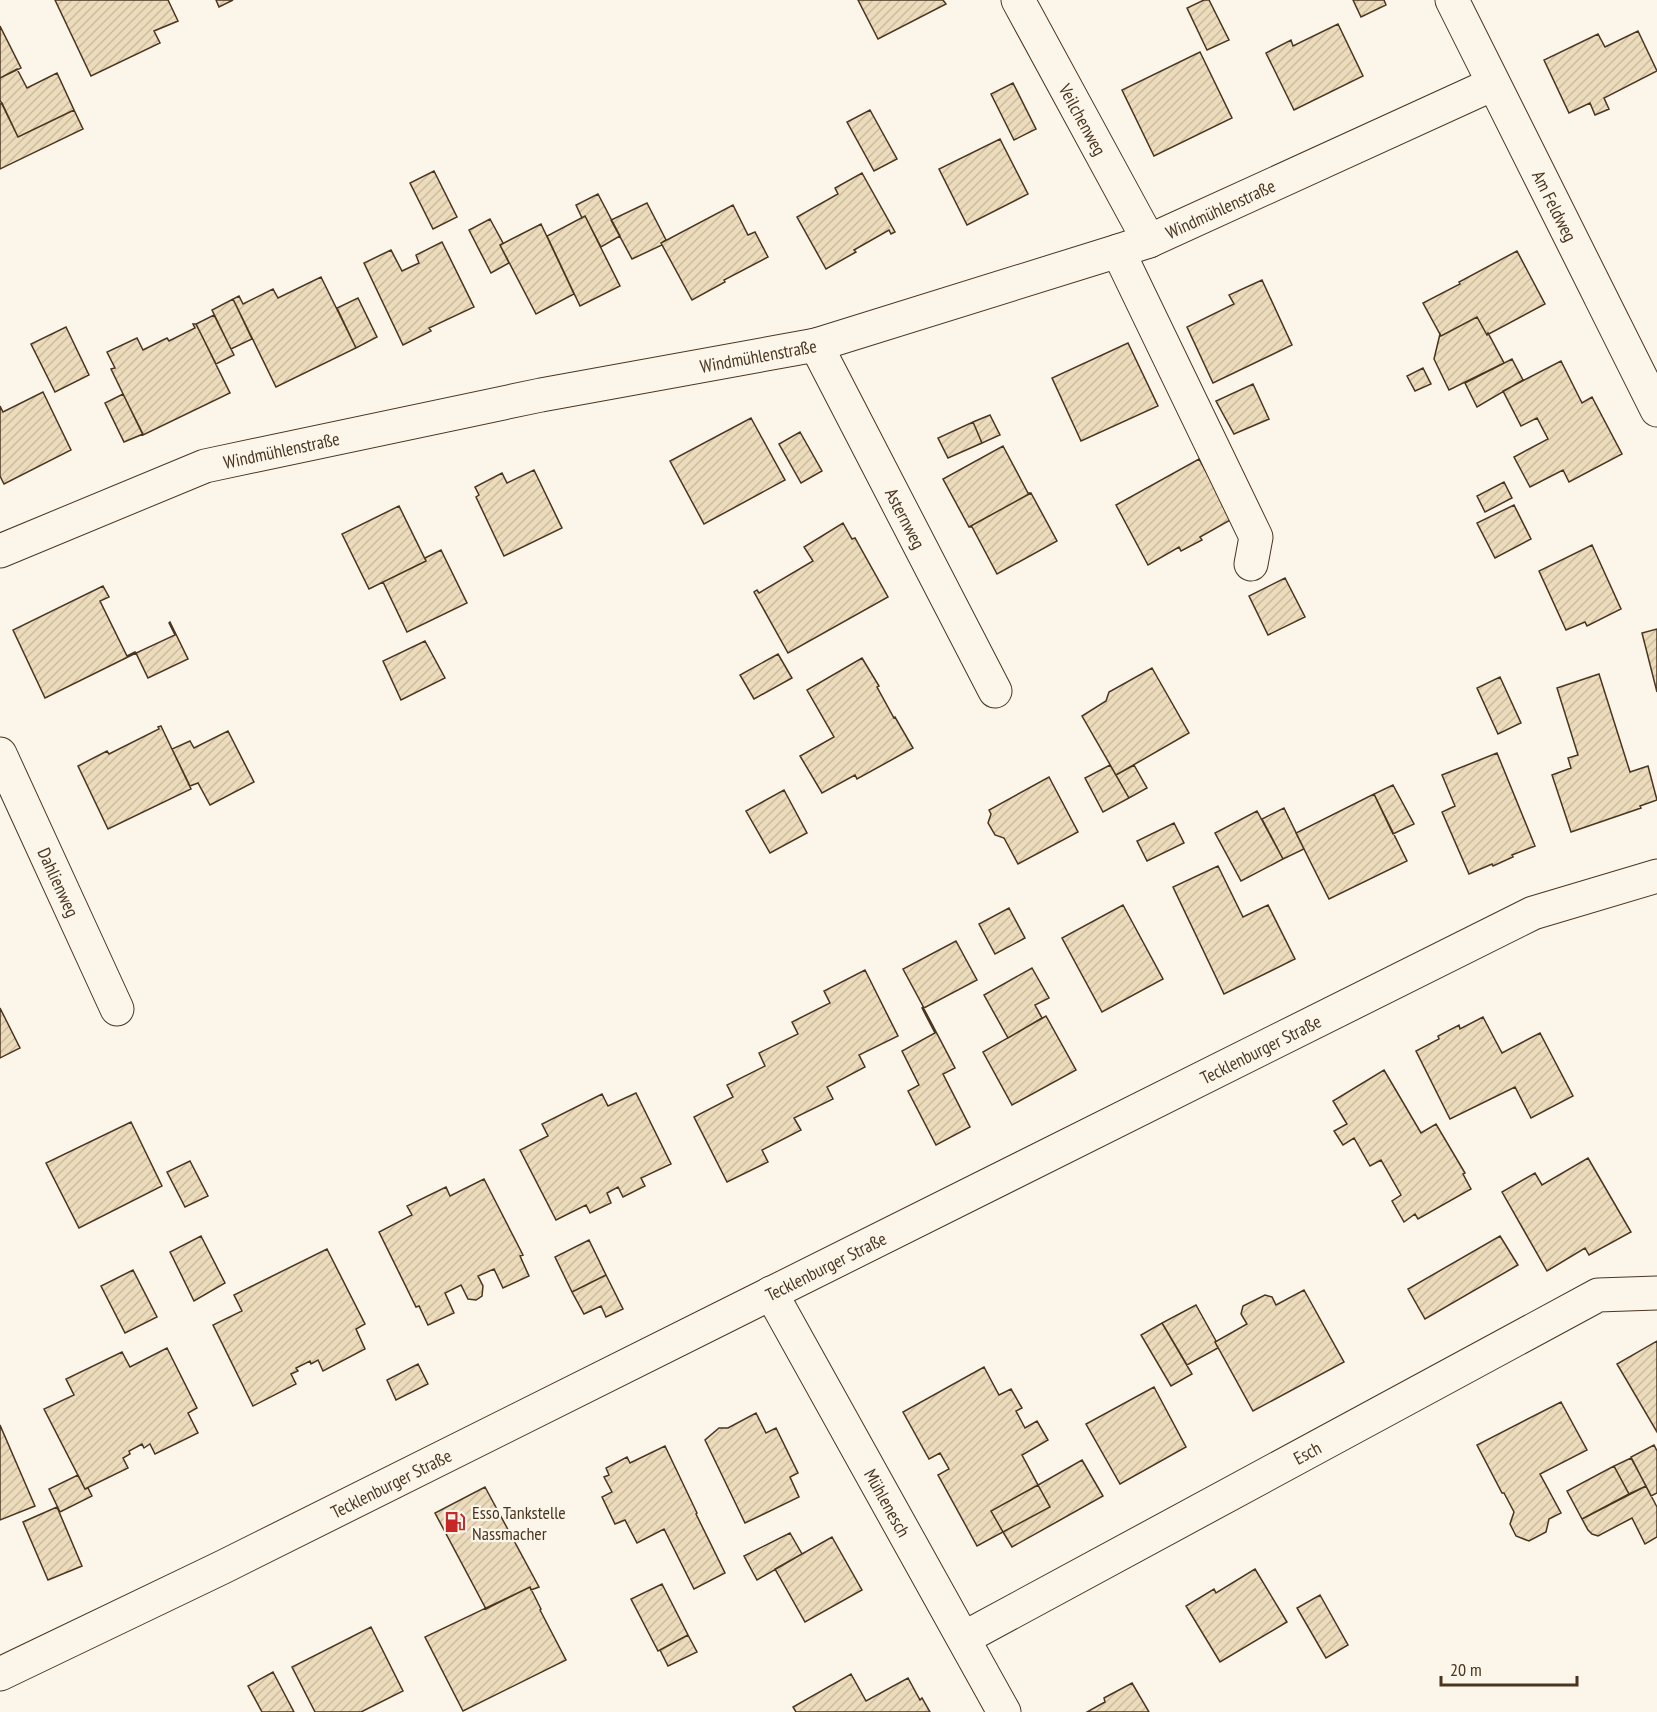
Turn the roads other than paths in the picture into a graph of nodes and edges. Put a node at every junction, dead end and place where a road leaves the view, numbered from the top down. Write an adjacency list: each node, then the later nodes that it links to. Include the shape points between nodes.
1 (1018, 0): 4 (street, Veilchenweg)
2 (1452, 0): 3 (street, Am Feldweg)
3 (1493, 84): 4 (street, Windmühlenstraße); 7 (street, Am Feldweg)
4 (1149, 241): 5 (street, Windmühlenstraße)
5 (1118, 251): 6 (street, Windmühlenstraße); 9 (street, via 1256,537)
6 (816, 345): 8 (street, Windmühlenstraße, via 541,395 205,466); 10 (street, Asternweg)
7 (1657, 410)
8 (0, 551)
9 (1251, 564)
10 (995, 691)
11 (0, 754): 13 (street, Dahlienweg)
12 (1657, 876): 14 (street, Tecklenburger Straße, via 1533,913)
13 (117, 1009)
14 (771, 1293): 16 (street, Mühlenesch); 17 (street, Tecklenburger Straße)
15 (1657, 1293): 16 (street, Esch, via 1598,1295)
16 (964, 1638): 18 (street, Mühlenesch)
17 (0, 1674)
18 (1004, 1712)

